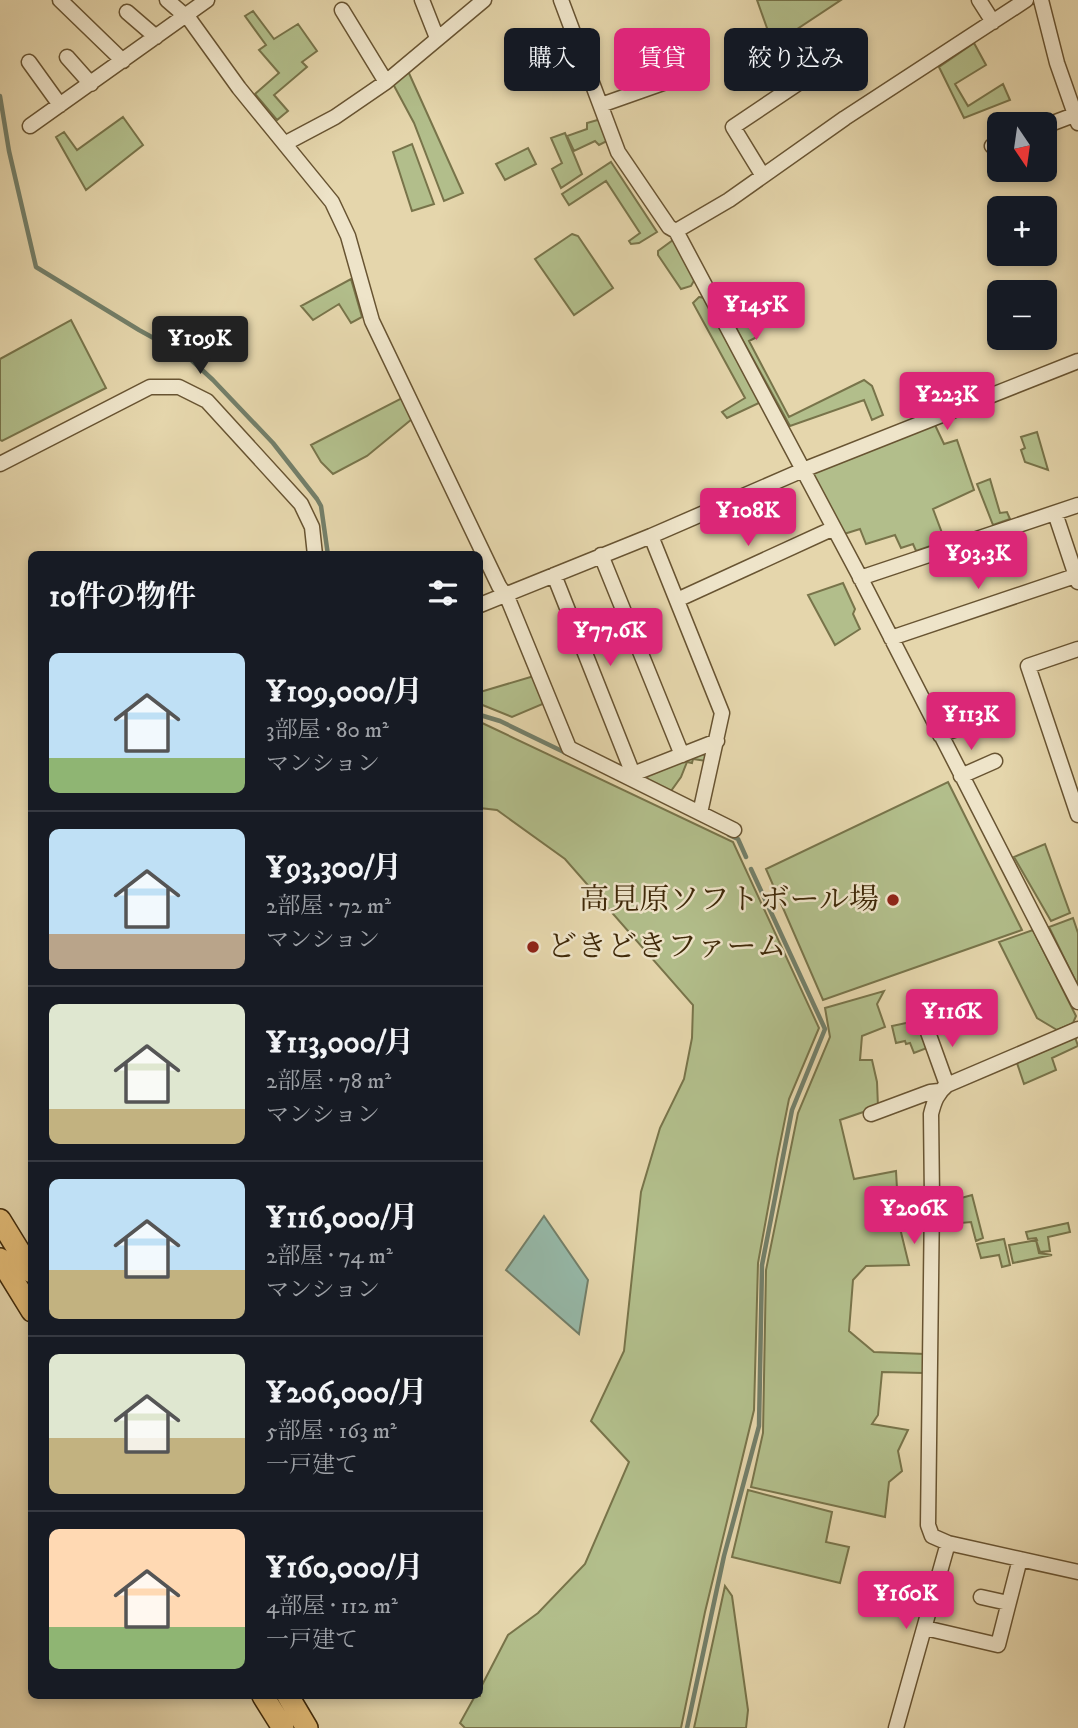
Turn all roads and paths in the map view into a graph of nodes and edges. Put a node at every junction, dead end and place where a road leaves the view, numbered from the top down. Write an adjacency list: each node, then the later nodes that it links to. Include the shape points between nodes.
1 (60, 0): 17 (street)
2 (167, 0): 12 (street)
3 (207, 0): 12 (street)
4 (422, 0): 15 (street)
5 (484, 0): 15 (street)
6 (561, 0): 24 (street)
7 (979, 0): 13 (street)
8 (1026, 0): 13 (street)
9 (1041, 0): 25 (street)
10 (342, 10): 19 (street)
11 (127, 12): 14 (street)
12 (186, 16): 14 (street); 28 (street)
13 (993, 22): 29 (street)
14 (156, 37): 17 (street)
15 (438, 38): 19 (street)
16 (68, 57): 20 (street)
17 (123, 61): 20 (street)
18 (29, 62): 23 (street)
19 (386, 82): 28 (street)
20 (91, 84): 23 (street)
21 (642, 91): 24 (street)
22 (787, 91): 29 (street, via 733,128)
23 (61, 105): 27 (street)
24 (601, 106): 30 (street, via 618,152)
25 (1076, 119): 26 (street)
26 (1057, 123)
27 (30, 126)
28 (286, 144): 43 (street, via 332,202 348,236 372,321)
29 (762, 176): 30 (street)
30 (676, 231): 33 (street)
31 (1078, 360): 33 (street)
32 (0, 464): 38 (street, via 150,387 179,387 207,401 301,504 312,527)
33 (803, 470): 36 (street); 37 (street)
34 (1078, 505): 35 (street)
35 (1055, 513): 41 (street); 42 (street)
36 (834, 528): 41 (street); 44 (street)
37 (651, 536): 39 (street); 44 (street)
38 (315, 551)
39 (601, 555): 40 (street); 51 (street)
40 (554, 575): 43 (street); 53 (street)
41 (860, 578): 46 (street)
42 (1077, 578): 46 (street)
43 (504, 594): 45 (street); 53 (street, via 569,748)
44 (677, 600): 50 (street, via 721,707)
45 (483, 603)
46 (891, 638): 49 (street)
47 (1078, 649): 56 (street, via 1028,666)
48 (977, 722): 49 (street)
49 (940, 735): 54 (street)
50 (717, 740): 51 (street); 55 (street)
51 (682, 755): 53 (street)
52 (995, 761): 54 (street)
53 (631, 776): 55 (street)
54 (961, 776): 58 (street)
55 (700, 813): 57 (street)
56 (1078, 815)
57 (734, 830)
58 (1078, 1002)
59 (925, 1024): 61 (street)
60 (1078, 1028): 61 (street)
61 (943, 1088): 62 (street); 67 (street, via 931,1114 928,1525 932,1536)
62 (871, 1114)
63 (0, 1220): 65 (highway)
64 (0, 1259): 66 (highway)
65 (28, 1266)
66 (28, 1304)
67 (948, 1543): 68 (street); 72 (street)
68 (1020, 1559): 69 (street); 71 (street)
69 (1078, 1572)
70 (981, 1597): 71 (street)
71 (1009, 1603): 72 (street, via 998,1644)
72 (925, 1628): 77 (street)
73 (265, 1699): 75 (highway)
74 (290, 1699): 76 (highway)
75 (283, 1728)
76 (307, 1728)
77 (896, 1728)

